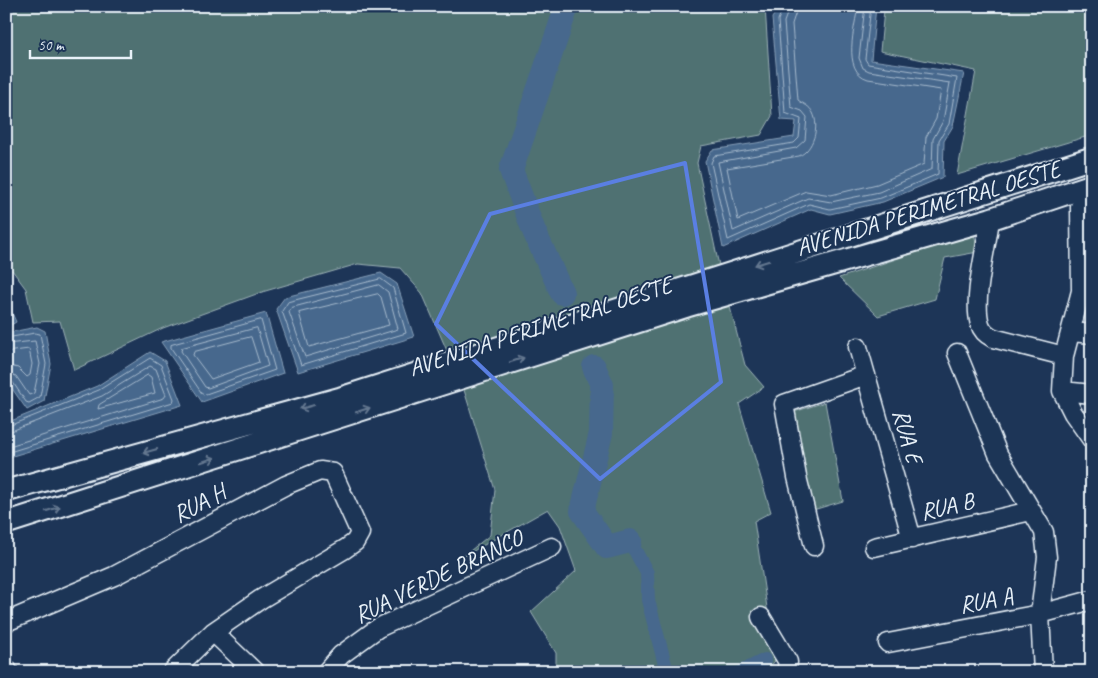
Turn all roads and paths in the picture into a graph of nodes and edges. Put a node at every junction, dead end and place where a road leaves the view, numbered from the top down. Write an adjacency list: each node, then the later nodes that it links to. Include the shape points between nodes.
1 (1092, 158): 13 (main road, AVENIDA PERIMETRAL OESTE, one-way to 13, via 341,398)
2 (1090, 194): 3 (main road, AVENIDA PERIMETRAL OESTE); 4 (street, via 1080,206 1081,291)
3 (990, 219): 8 (street, via 979,288 980,325 993,338); 15 (main road, AVENIDA PERIMETRAL OESTE, one-way to 3, via 687,306)
4 (1072, 332): 5 (street); 8 (street)
5 (1092, 334)
6 (858, 347): 9 (street, RUA E)
7 (958, 353): 14 (street, via 998,454)
8 (1064, 356): 10 (street)
9 (866, 375): 16 (street, RUA E); 17 (street, via 784,404)
10 (1062, 391): 11 (street); 12 (street, via 1072,413)
11 (1092, 394)
12 (1092, 440)
13 (6, 491)
14 (1031, 511): 16 (street, RUA B); 21 (street, via 1044,532 1046,549)
15 (6, 523)
16 (912, 539): 19 (street, RUA B)
17 (814, 546)
18 (552, 547): 30 (street, RUA VERDE BRANCO, via 378,628 341,655)
19 (874, 547)
20 (1092, 600): 21 (street, RUA A)
21 (1040, 614): 25 (street, RUA A); 32 (street)
22 (761, 617): 31 (street, via 788,662)
23 (6, 622): 24 (street, RUA H, via 114,576 286,485 320,471 335,475 360,531 355,542)
24 (213, 632): 28 (street); 29 (street)
25 (888, 642)
26 (6, 669): 27 (street)
27 (9, 672)
28 (172, 672)
29 (255, 672)
30 (326, 672)
31 (786, 672)
32 (1044, 672)

